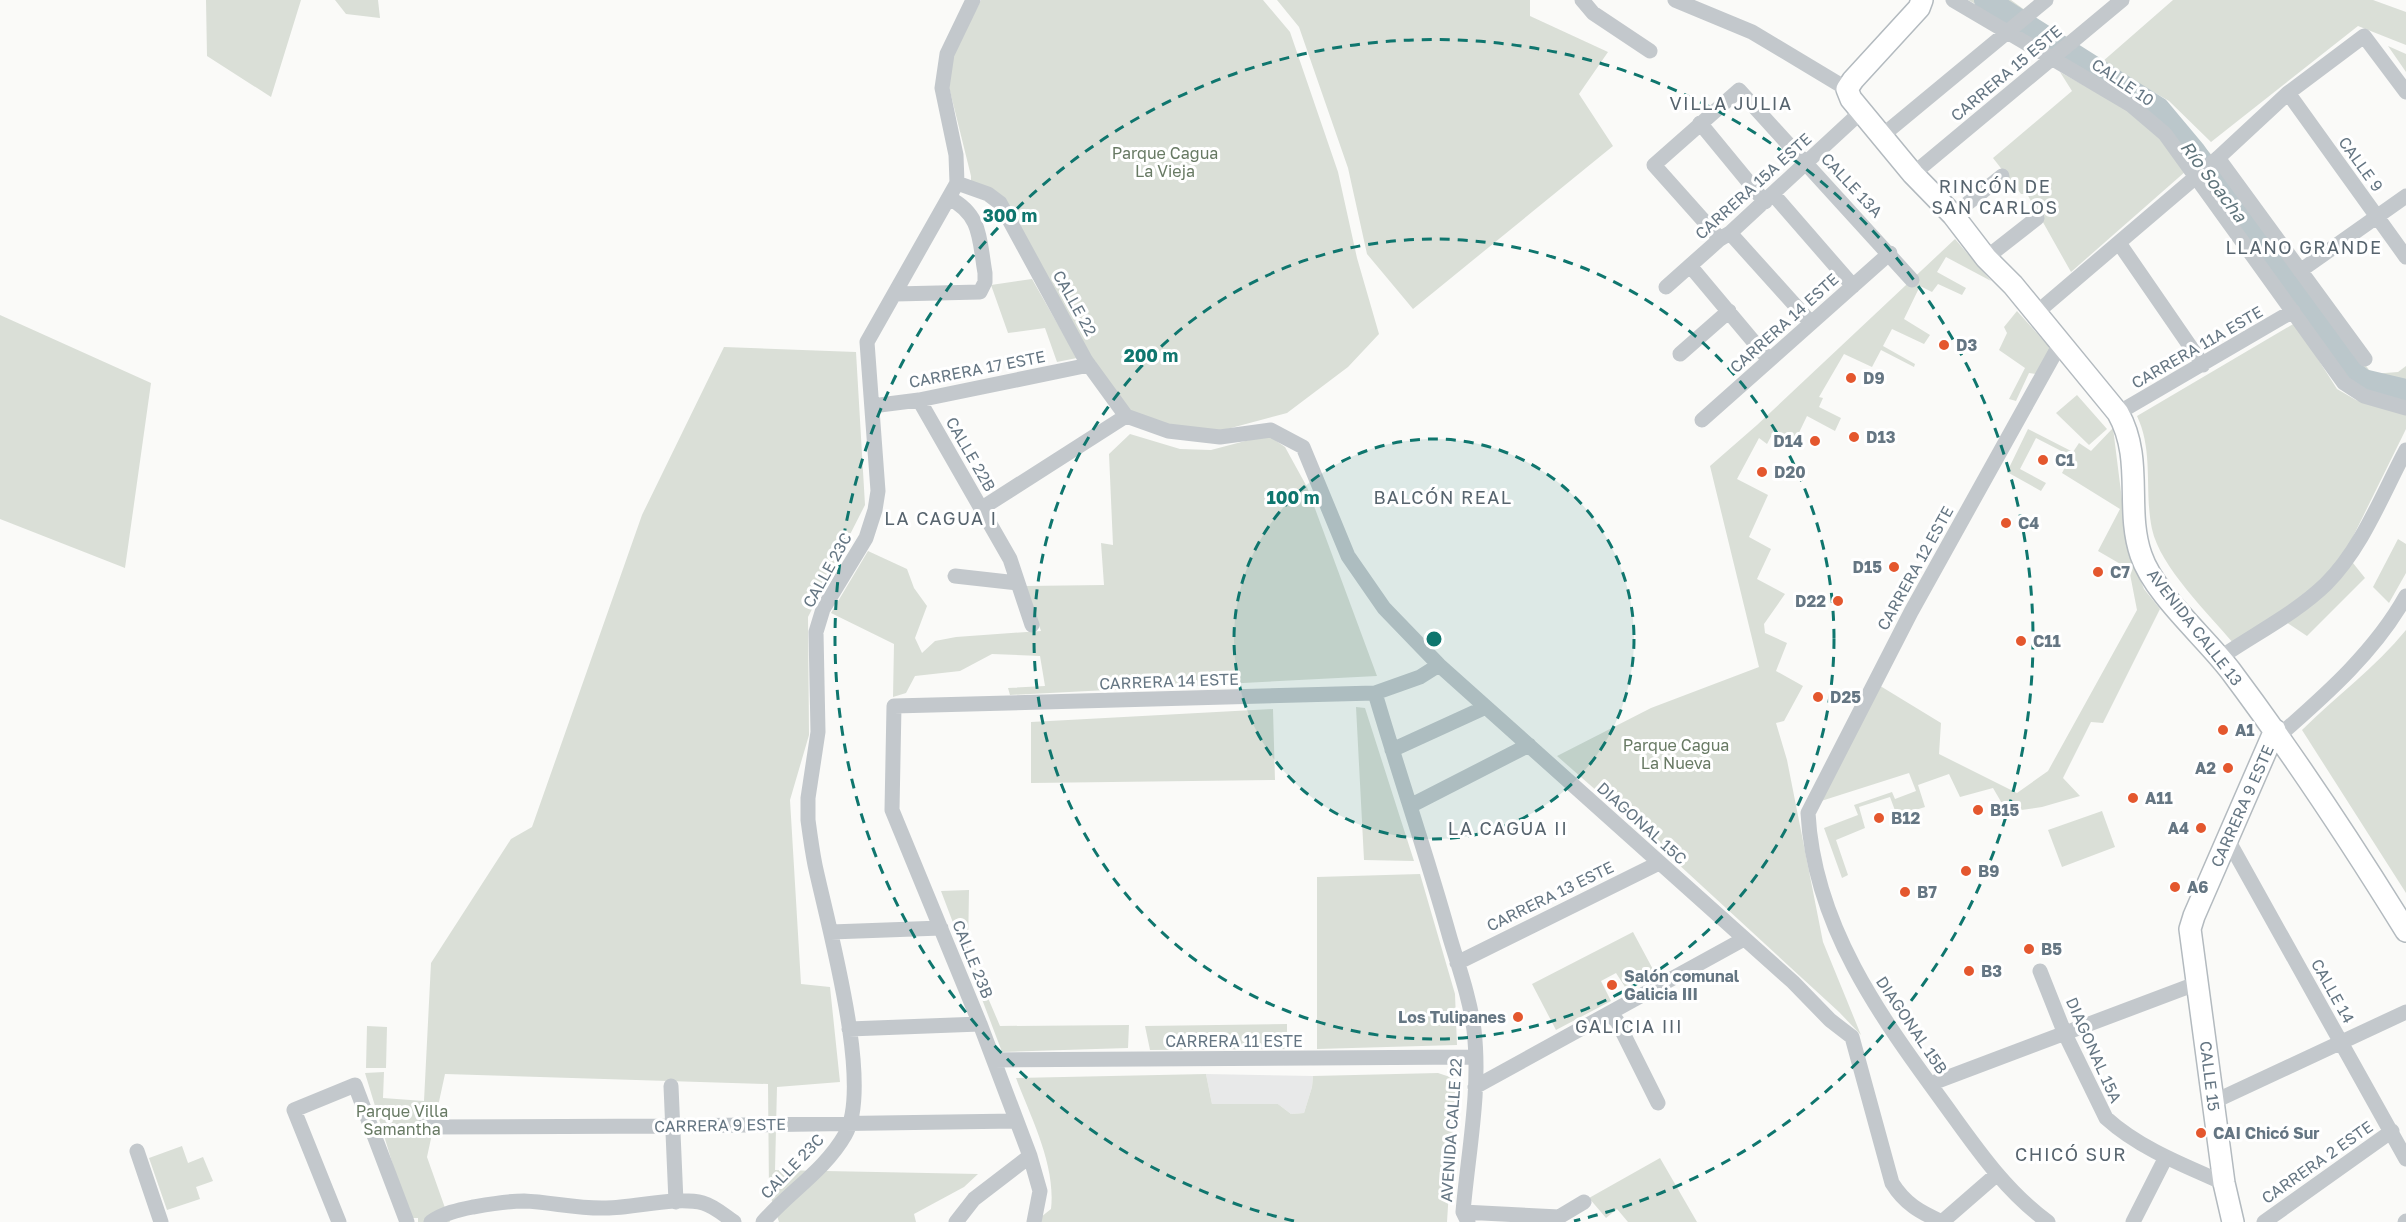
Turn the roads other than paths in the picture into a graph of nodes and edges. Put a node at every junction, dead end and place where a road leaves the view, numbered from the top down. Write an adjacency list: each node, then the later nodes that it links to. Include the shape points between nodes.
1 (973, 0): 22 (street, via 947,54 942,88 956,154)
2 (1582, 0): 9 (street, via 1593,13)
3 (1675, 0): 11 (street, via 1752,32)
4 (1922, 0): 11 (main road)
5 (1953, 0): 8 (street, CALLE 10)
6 (2046, 0): 8 (street)
7 (2122, 0): 10 (street, CARRERA 15 ESTE)
8 (2011, 29): 10 (street, CALLE 10); 16 (street)
9 (1650, 51)
10 (2055, 56): 19 (street, CARRERA 15 ESTE); 20 (street, CALLE 10, via 2131,105 2165,134)
11 (1847, 89): 14 (main road, AVENIDA CALLE 13)
12 (2406, 92): 13 (street, via 2364,36)
13 (2288, 93): 17 (street); 27 (street, CALLE 9)
14 (1862, 111): 16 (main road, AVENIDA CALLE 13); 18 (street, CARRERA 15A ESTE)
15 (1700, 123): 18 (street, CALLE 13A, via 1739,90); 25 (street); 29 (street, via 1654,165)
16 (1883, 135): 19 (main road, AVENIDA CALLE 13)
17 (2215, 160): 20 (street); 35 (street)
18 (1806, 163): 25 (street, CARRERA 15A ESTE); 31 (street, CALLE 13A)
19 (1913, 174): 26 (main road, AVENIDA CALLE 13)
20 (2198, 175): 30 (street); 41 (street, CALLE 10)
21 (2002, 176): 26 (street)
22 (957, 183): 24 (street, CALLE 23C); 48 (street, CALLE 22, via 988,194 1000,204)
23 (2406, 195): 27 (street)
24 (949, 198): 39 (street, CALLE 23C); 39 (street, via 968,209 976,228 985,273 980,292)
25 (1769, 198): 29 (street, CARRERA 15A ESTE); 37 (street)
26 (1953, 215): 33 (main road, AVENIDA CALLE 13)
27 (2377, 216): 32 (street, CALLE 9); 35 (street)
28 (2037, 218): 33 (street)
29 (1725, 236): 34 (street, CARRERA 15A ESTE); 43 (street)
30 (2119, 243): 42 (street); 49 (street)
31 (1890, 253): 36 (street, CALLE 13A); 37 (street, CARRERA 14 ESTE)
32 (2406, 257)
33 (1986, 258): 42 (main road, AVENIDA CALLE 13)
34 (1691, 267): 38 (street, CARRERA 15A ESTE); 40 (street)
35 (2300, 271): 46 (street)
36 (1912, 280)
37 (1853, 286): 43 (street, CARRERA 14 ESTE)
38 (1666, 287)
39 (895, 294): 51 (street, CALLE 23C, via 867,342)
40 (1729, 311): 45 (street); 47 (street)
41 (2293, 311): 49 (street, CARRERA 11A ESTE); 52 (street, CALLE 10, via 2344,383 2364,396)
42 (2035, 314): 44 (main road, AVENIDA CALLE 13)
43 (1811, 323): 47 (street, CARRERA 14 ESTE)
44 (2060, 344): 53 (main road, AVENIDA CALLE 13); 71 (street, CARRERA 12 ESTE, via 1911,612)
45 (1680, 354)
46 (2365, 359)
47 (1769, 360): 55 (street, CARRERA 14 ESTE)
48 (1089, 365): 50 (street, CARRERA 17 ESTE); 54 (street, CALLE 22)
49 (2203, 365): 53 (street, CARRERA 11A ESTE)
50 (919, 400): 51 (street, CARRERA 17 ESTE); 57 (street, CALLE 22B)
51 (872, 406): 77 (street, CALLE 23C, via 878,491 875,510 866,538 823,609 816,632 818,732 808,820)
52 (2406, 408)
53 (2118, 413): 62 (main road, AVENIDA CALLE 13, via 2128,430 2141,555 2169,599)
54 (1126, 416): 57 (street); 63 (street, DIAGONAL 15C, via 1168,431 1220,437 1271,430 1303,447 1348,556 1384,608)
55 (1702, 420)
56 (2406, 450): 62 (street, via 2352,553 2326,584 2297,608)
57 (982, 508): 59 (street, CALLE 22B, via 1010,559)
58 (955, 576): 59 (street)
59 (1018, 583): 61 (street, CALLE 22B)
60 (2406, 596): 67 (street, CARRERA 9 ESTE, via 2371,647 2344,676 2282,733)
61 (1032, 626)
62 (2218, 656): 67 (main road, AVENIDA CALLE 13)
63 (1439, 665): 64 (street, CARRERA 14 ESTE, via 1420,677); 66 (street, DIAGONAL 15C)
64 (1375, 693): 65 (street, CARRERA 14 ESTE); 69 (street, AVENIDA CALLE 22)
65 (894, 706): 74 (street, CALLE 23B, via 892,810)
66 (1486, 706): 68 (street, DIAGONAL 15C); 69 (street)
67 (2275, 730): 72 (main road, CARRERA 9 ESTE); 76 (main road, AVENIDA CALLE 13)
68 (1530, 745): 70 (street); 73 (street, DIAGONAL 15C)
69 (1392, 750): 70 (street, AVENIDA CALLE 22)
70 (1410, 806): 79 (street, AVENIDA CALLE 22)
71 (1808, 813): 90 (street, DIAGONAL 15B, via 1811,846 1835,928 1888,1028)
72 (2228, 840): 75 (main road, CARRERA 9 ESTE); 87 (street, CALLE 14)
73 (1659, 863): 78 (street, DIAGONAL 15C); 79 (street, CARRERA 13 ESTE)
74 (941, 928): 77 (street); 84 (street, CALLE 23B)
75 (2190, 929): 81 (main road, CALLE 15)
76 (2406, 931)
77 (831, 932): 85 (street, CALLE 23C)
78 (1744, 939): 83 (street); 118 (street, DIAGONAL 15C, via 1852,1036 1892,1183 1914,1209)
79 (1457, 963): 88 (street, AVENIDA CALLE 22, via 1470,1005)
80 (2040, 971): 86 (street, DIAGONAL 15A)
81 (2198, 983): 86 (street); 93 (main road, CALLE 15)
82 (2406, 1012): 87 (street)
83 (1609, 1014): 92 (street); 94 (street, via 1617,1021)
84 (980, 1024): 85 (street); 89 (street, CALLE 23B)
85 (849, 1029): 96 (street, CALLE 23C, via 855,1086)
86 (2065, 1034): 90 (street); 102 (street, DIAGONAL 15A, via 2106,1118)
87 (2341, 1042): 93 (street); 99 (street, CALLE 14)
88 (1475, 1057): 89 (street, CARRERA 11 ESTE); 92 (street, AVENIDA CALLE 22)
89 (994, 1060): 95 (street, CALLE 23B)
90 (1930, 1084): 104 (street, DIAGONAL 15B)
91 (671, 1086): 97 (street)
92 (1475, 1087): 108 (street, AVENIDA CALLE 22)
93 (2213, 1102): 105 (main road, CALLE 15)
94 (1658, 1103)
95 (1017, 1121): 96 (street, CARRERA 9 ESTE); 101 (street, CALLE 23B)
96 (850, 1122): 97 (street, CARRERA 9 ESTE); 115 (street, CALLE 23C, via 835,1149)
97 (673, 1126): 98 (street, CARRERA 9 ESTE); 106 (street)
98 (423, 1127)
99 (2392, 1131): 103 (street, CALLE 14); 122 (street, CARRERA 2 ESTE)
100 (137, 1151): 110 (street)
101 (1030, 1156): 116 (street, via 974,1199); 117 (street, CALLE 23B, via 1040,1191)
102 (2166, 1157): 105 (street, DIAGONAL 15A); 120 (street)
103 (2406, 1159)
104 (1996, 1175): 118 (street); 119 (street, DIAGONAL 15B)
105 (2224, 1183): 121 (main road, CALLE 15)
106 (676, 1202): 113 (street, via 604,1209 501,1202 441,1215); 114 (street, via 702,1203)
107 (1584, 1202): 109 (street)
108 (1466, 1217): 109 (street)
109 (1561, 1219)
110 (161, 1222)
111 (339, 1222): 112 (street, via 294,1110 355,1084)
112 (407, 1222)
113 (431, 1222)
114 (734, 1222)
115 (764, 1222)
116 (956, 1222)
117 (1034, 1222)
118 (1942, 1222)
119 (2048, 1222)
120 (2133, 1222)
121 (2233, 1222)
122 (2264, 1222)

